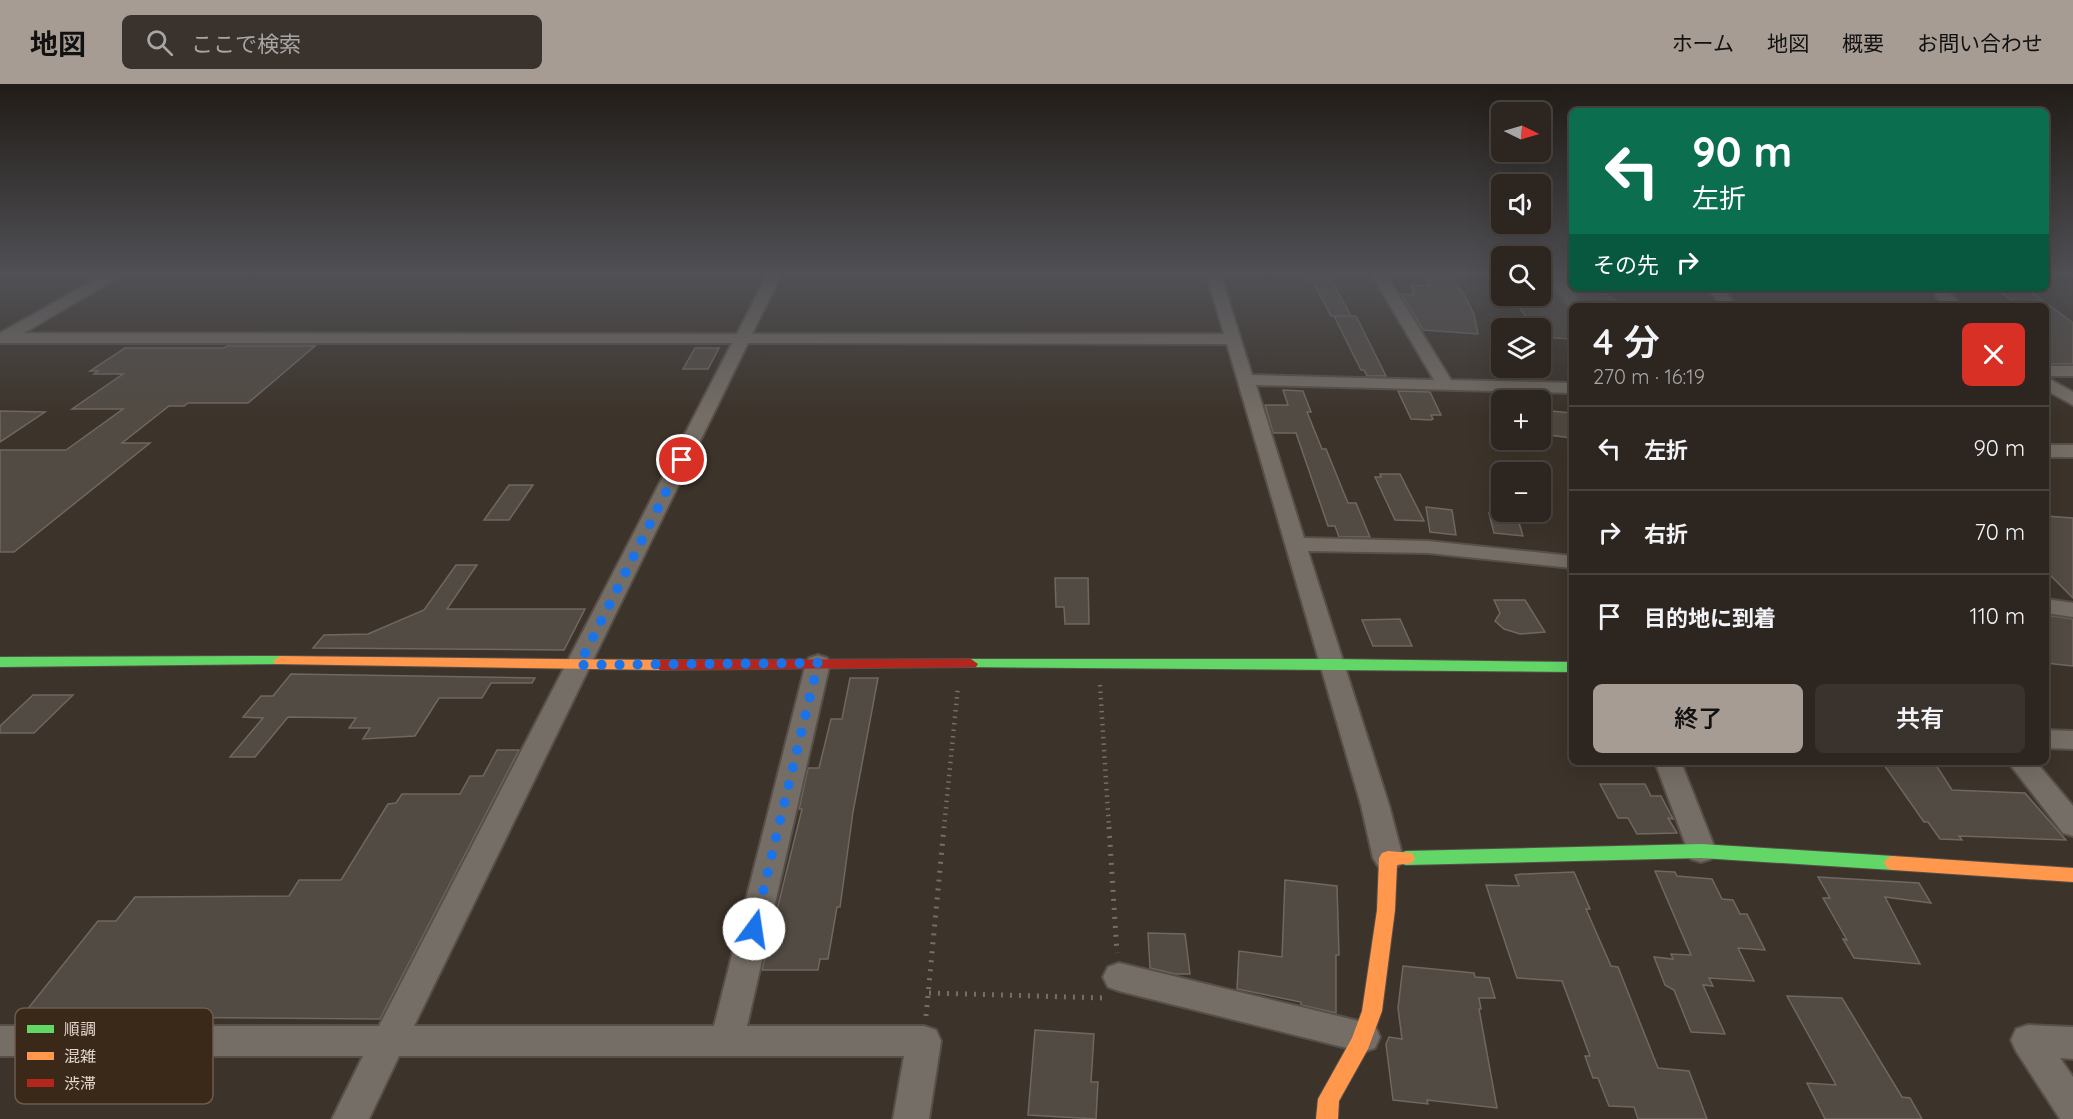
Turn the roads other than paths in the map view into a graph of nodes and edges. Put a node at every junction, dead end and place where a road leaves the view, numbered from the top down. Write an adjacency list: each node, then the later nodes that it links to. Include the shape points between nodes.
1 (33, 321): 6 (street)
2 (751, 321): 5 (street)
3 (1227, 321): 7 (street)
4 (1407, 321): 12 (street)
5 (743, 338): 6 (street); 7 (street); 24 (street)
6 (2, 339)
7 (1232, 339): 10 (street)
8 (2049, 371): 9 (street)
9 (2073, 371)
10 (1247, 380): 12 (street); 17 (street)
11 (2049, 384): 14 (street)
12 (1446, 385): 13 (street)
13 (1569, 388)
14 (2073, 400)
15 (2049, 451): 16 (street)
16 (2073, 451)
17 (1296, 544): 18 (street, via 1428,547); 23 (street)
18 (1569, 562)
19 (2049, 606): 20 (street)
20 (2073, 610)
21 (0, 662): 24 (street)
22 (818, 663): 23 (street); 24 (street); 38 (street)
23 (1332, 664): 25 (street); 32 (street, via 1376,805)
24 (579, 665): 37 (street)
25 (1569, 667)
26 (2049, 739): 27 (street)
27 (2073, 740)
28 (1669, 765): 31 (street)
29 (2023, 765): 30 (street)
30 (2073, 825)
31 (1701, 851): 32 (street); 33 (street)
32 (1388, 858): 35 (street, via 1386,909 1372,1011)
33 (2073, 875)
34 (1119, 977): 35 (street)
35 (1363, 1037): 45 (street, via 1329,1099)
36 (213, 1040): 37 (street)
37 (389, 1040): 38 (street); 43 (street)
38 (727, 1040): 44 (street, via 924,1041)
39 (0, 1041): 40 (street)
40 (15, 1041)
41 (2073, 1043): 42 (street, via 2028,1040)
42 (2073, 1107)
43 (350, 1119)
44 (910, 1119)
45 (1327, 1119)

